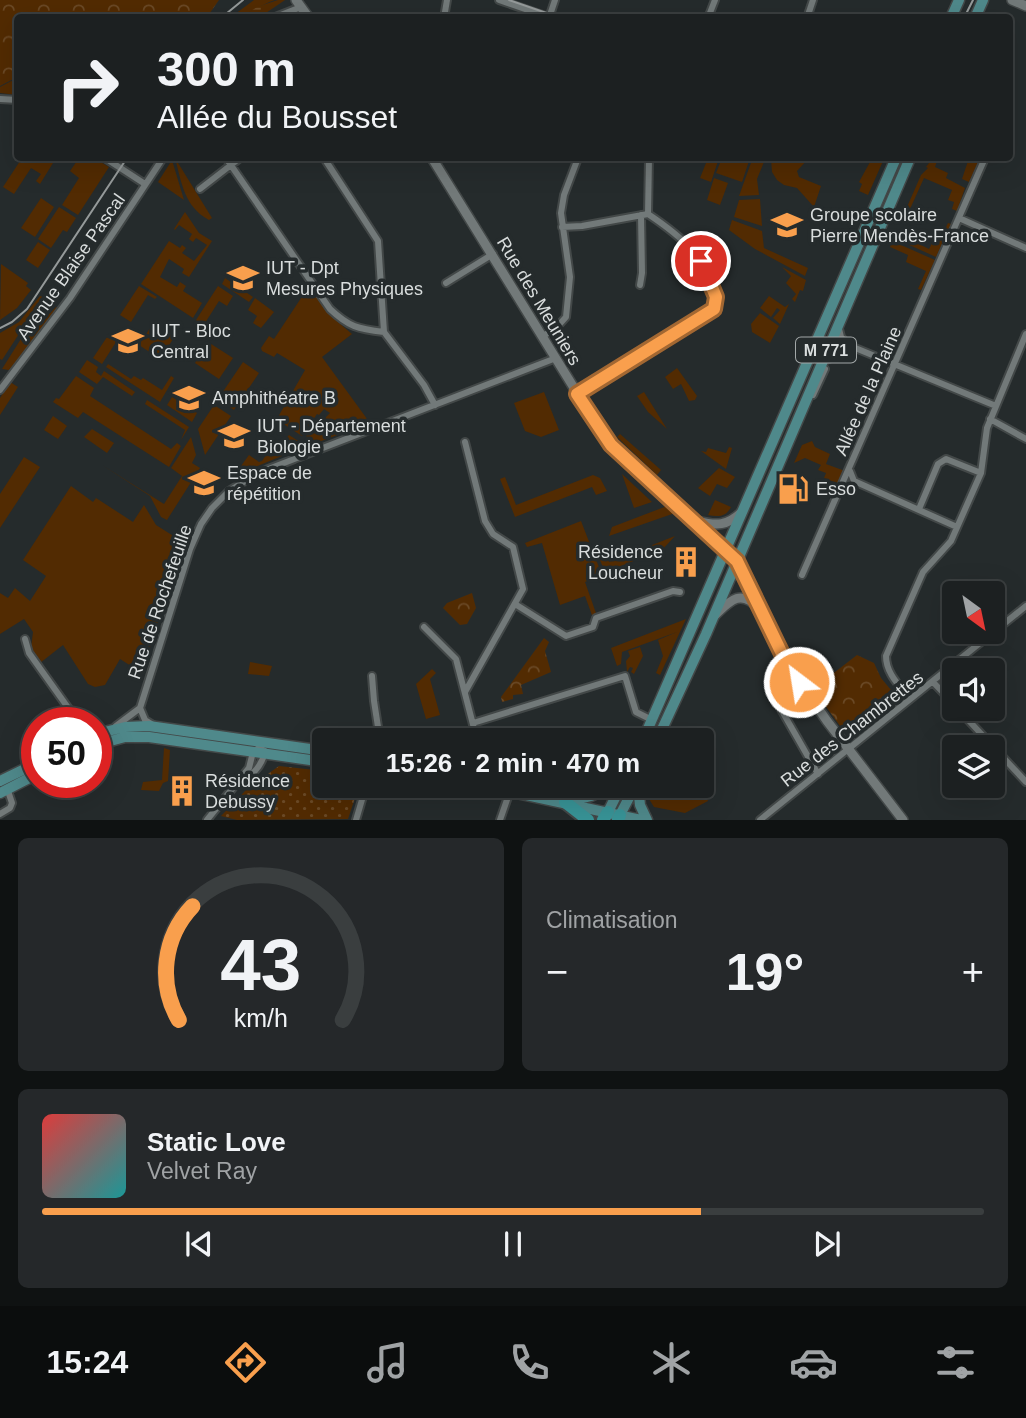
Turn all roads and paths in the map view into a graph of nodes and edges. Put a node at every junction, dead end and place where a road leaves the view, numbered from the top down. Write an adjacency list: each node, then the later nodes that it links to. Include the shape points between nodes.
1 (499, 0): 6 (street)
2 (1012, 0): 4 (main road)
3 (299, 4): 5 (street)
4 (1026, 6)
5 (280, 14)
6 (541, 14)
7 (110, 161): 19 (street)
8 (161, 161): 19 (street, Avenue Blaise Pascal)
9 (228, 161): 18 (street)
10 (235, 161): 18 (street)
11 (326, 161): 29 (street, via 378,241)
12 (437, 161): 25 (main road, Rue des Meuniers)
13 (577, 161): 23 (street, via 564,195)
14 (649, 161): 21 (street)
15 (895, 161): 45 (main road, M 771)
16 (909, 161): 28 (main road, M 771)
17 (984, 161): 22 (street, Allée de la Plaine)
18 (230, 164): 20 (street); 29 (street, via 330,309 345,323)
19 (145, 184): 35 (street, Avenue Blaise Pascal, via 70,298)
20 (200, 189)
21 (644, 215): 23 (street); 27 (street); 36 (street, via 690,246 704,268 716,304)
22 (959, 218): 24 (street); 34 (street, Allée de la Plaine)
23 (562, 227): 31 (street, via 570,277 566,317)
24 (1026, 248)
25 (493, 254): 26 (street); 31 (main road, Rue des Meuniers)
26 (446, 283)
27 (640, 285)
28 (837, 324): 32 (street); 39 (main road, M 771)
29 (384, 332): 37 (street)
30 (1026, 334): 38 (street)
31 (543, 336): 33 (main road, Rue des Meuniers)
32 (848, 345): 34 (street); 39 (street, via 833,350 812,398)
33 (556, 358): 36 (main road, Rue des Meuniers); 37 (street, Rue de Rochefeuille)
34 (896, 364): 38 (street); 43 (street, Allée de la Plaine)
35 (0, 390)
36 (577, 394): 47 (main road, Rue des Meuniers, via 611,445)
37 (435, 405): 66 (street, Rue de Rochefeuille, via 258,472 220,499 192,541)
38 (996, 406): 40 (street)
39 (797, 419): 50 (main road, M 771)
40 (990, 419): 41 (street); 44 (street)
41 (1026, 439)
42 (464, 442): 53 (street, via 485,521 493,534 514,550 523,589)
43 (849, 469): 46 (street, via 854,481); 51 (street, Allée de la Plaine)
44 (981, 473): 46 (street, via 946,459 938,464); 48 (street)
45 (745, 509): 47 (main road, via 719,526); 49 (main road, M 771)
46 (919, 509): 48 (street)
47 (696, 521): 49 (main road, Rue des Meuniers)
48 (957, 527): 64 (street, via 951,541 923,572 886,656 890,673)
49 (727, 550): 50 (main road, Rue des Meuniers); 67 (main road, M 771)
50 (737, 561): 55 (main road, Rue des Meuniers); 56 (main road, M 771)
51 (802, 575)
52 (680, 592): 53 (street, via 596,618 593,627 566,636)
53 (515, 604): 63 (street)
54 (1026, 606): 61 (street, Rue des Chambrettes)
55 (762, 611): 56 (main road, via 752,601 738,597); 60 (main road, Rue des Meuniers)
56 (713, 616): 74 (main road, M 771)
57 (424, 627): 63 (street, via 456,659)
58 (25, 639): 65 (street, via 29,653)
59 (372, 676): 71 (street)
60 (799, 682): 79 (main road, Rue des Meuniers); 83 (street, via 774,697)
61 (933, 682): 62 (street); 64 (street, Rue des Chambrettes)
62 (942, 691)
63 (465, 692): 69 (street)
64 (910, 699): 79 (street, Rue des Chambrettes)
65 (68, 707)
66 (140, 708): 70 (street, Rue de Rochefeuille, via 145,720); 75 (street, Rue de Rochefeuille)
67 (653, 720): 69 (street, via 636,712 625,676); 73 (main road, M 771)
68 (969, 721): 85 (street)
69 (473, 723): 72 (street)
70 (155, 727): 76 (main road); 78 (main road)
71 (378, 728)
72 (474, 728)
73 (649, 728)
74 (662, 728)
75 (112, 729)
76 (112, 730)
77 (112, 741): 78 (main road, via 149,737)
78 (261, 749): 80 (main road); 81 (main road); 87 (street); 87 (street, via 256,771)
79 (849, 749): 83 (street, Rue des Chambrettes); 105 (main road, Rue des Meuniers)
80 (312, 751)
81 (312, 760)
82 (21, 773): 86 (main road)
83 (818, 774): 104 (street, Rue des Chambrettes)
84 (21, 779): 86 (main road)
85 (1026, 782)
86 (2, 784): 96 (street, via 12,803)
87 (233, 787): 98 (street)
88 (362, 798): 99 (street)
89 (508, 798): 100 (street)
90 (545, 798): 95 (main road)
91 (582, 798): 95 (main road)
92 (617, 798): 97 (main road)
93 (627, 798): 97 (main road)
94 (639, 798): 103 (main road)
95 (565, 802): 97 (main road); 101 (highway)
96 (0, 814)
97 (612, 816): 102 (main road)
98 (207, 820)
99 (356, 820)
100 (500, 820)
101 (588, 820)
102 (641, 820)
103 (648, 820)
104 (760, 820)
105 (903, 820)

